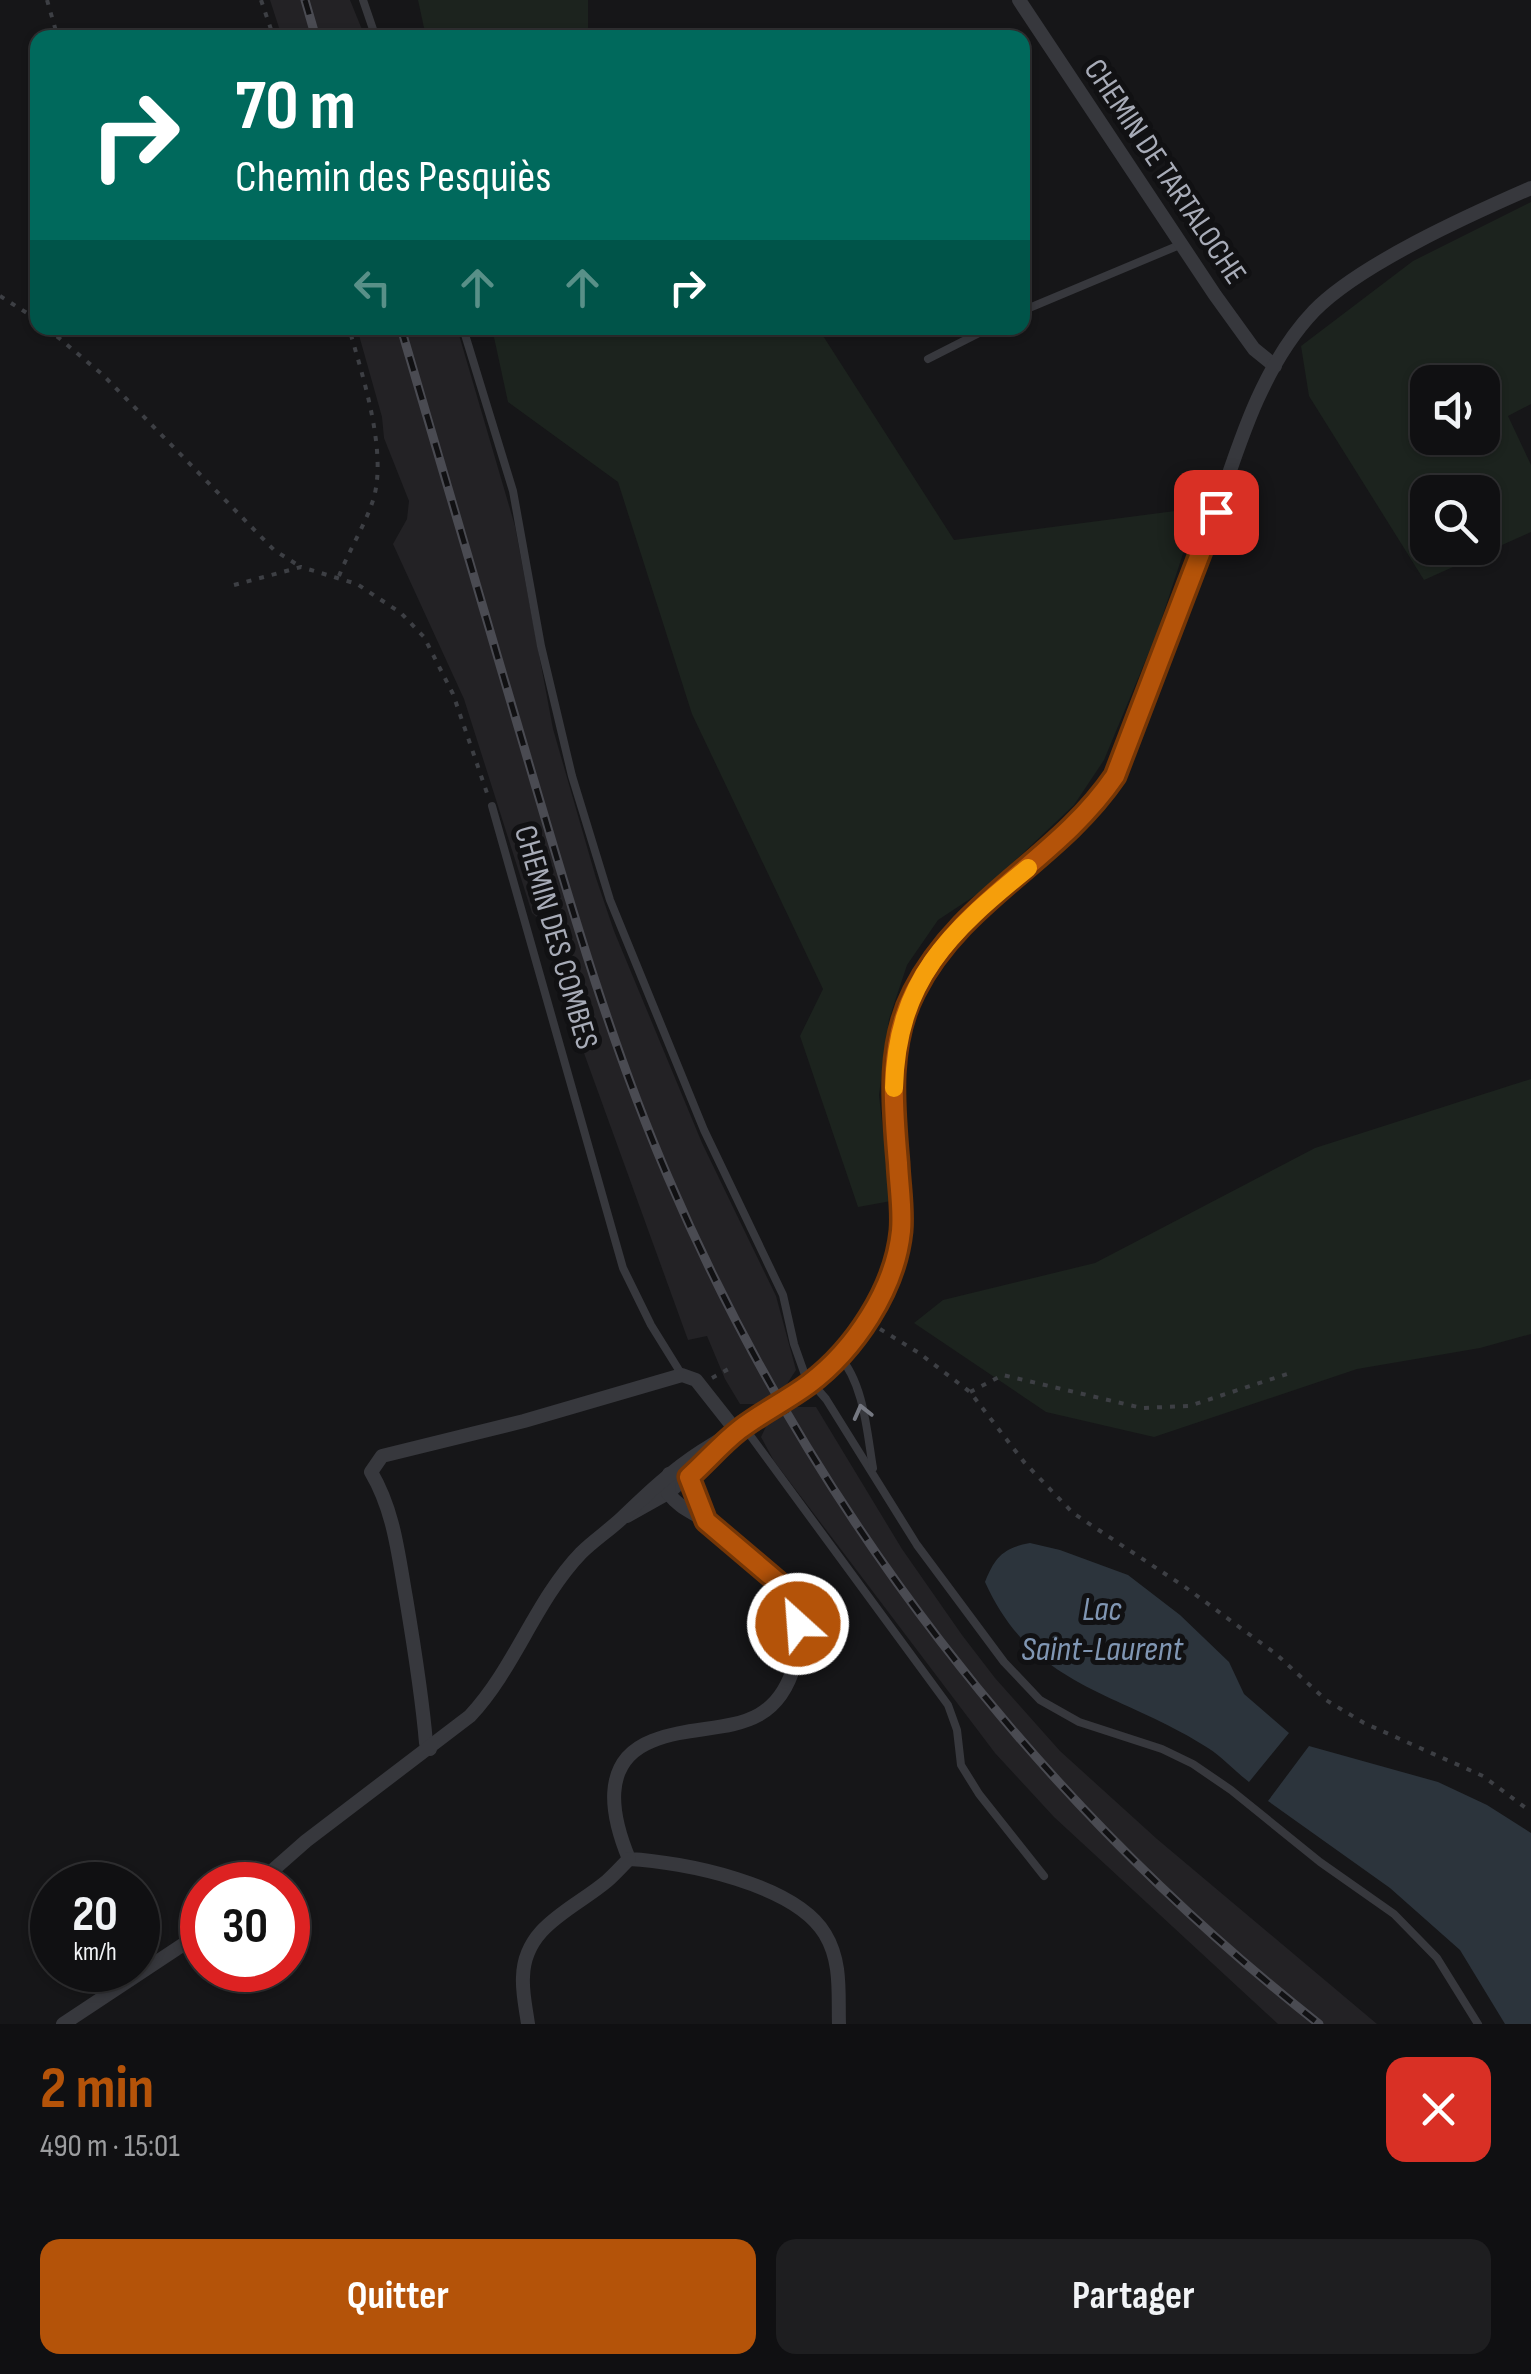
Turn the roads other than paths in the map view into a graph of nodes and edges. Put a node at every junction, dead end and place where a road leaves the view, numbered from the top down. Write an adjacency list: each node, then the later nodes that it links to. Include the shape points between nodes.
1 (363, 0): 3 (lane)
2 (1018, 0): 5 (street, CHEMIN DE TARTALOCHE)
3 (373, 30)
4 (1531, 188): 10 (street, via 1351,281 1294,333)
5 (1182, 244): 6 (lane); 10 (street, CHEMIN DE TARTALOCHE, via 1254,349)
6 (1030, 308)
7 (465, 335): 14 (lane, via 513,491 567,757 610,900 704,1130 783,1295)
8 (975, 335): 9 (lane)
9 (928, 359)
10 (1275, 366): 12 (street, via 1115,776 1061,840 949,937 913,994 895,1050 901,1202 895,1259 879,1299)
11 (492, 806): 13 (lane, CHEMIN DES COMBES, via 622,1268)
12 (839, 1356): 14 (street); 16 (lane, one-way to 12, via 856,1391)
13 (682, 1375): 15 (street, CHEMIN DES COMBES, via 696,1380); 22 (street, via 403,1449 382,1456 371,1472 393,1522)
14 (810, 1383): 15 (street); 16 (lane)
15 (740, 1429): 17 (street); 18 (street); 25 (lane, via 948,1705 961,1765)
16 (873, 1472): 30 (lane, via 928,1560 1040,1700 1078,1722 1162,1749 1231,1790 1394,1914 1437,1958)
17 (670, 1474): 18 (street); 19 (street); 20 (street)
18 (689, 1477): 19 (street); 21 (street)
19 (668, 1493): 20 (street); 21 (street)
20 (622, 1518): 22 (street, via 560,1579 488,1697)
21 (706, 1521): 23 (street, via 765,1568 786,1594 798,1624 794,1665 758,1716 653,1740 626,1762 612,1793)
22 (430, 1748): 24 (street)
23 (629, 1858): 28 (street, via 533,1943 522,1978); 29 (street, via 741,1881 791,1901 824,1933 834,1957)
24 (282, 1862)
25 (1044, 1876)
26 (180, 1947): 27 (street)
27 (63, 2024)
28 (528, 2024)
29 (839, 2024)
30 (1478, 2024)

